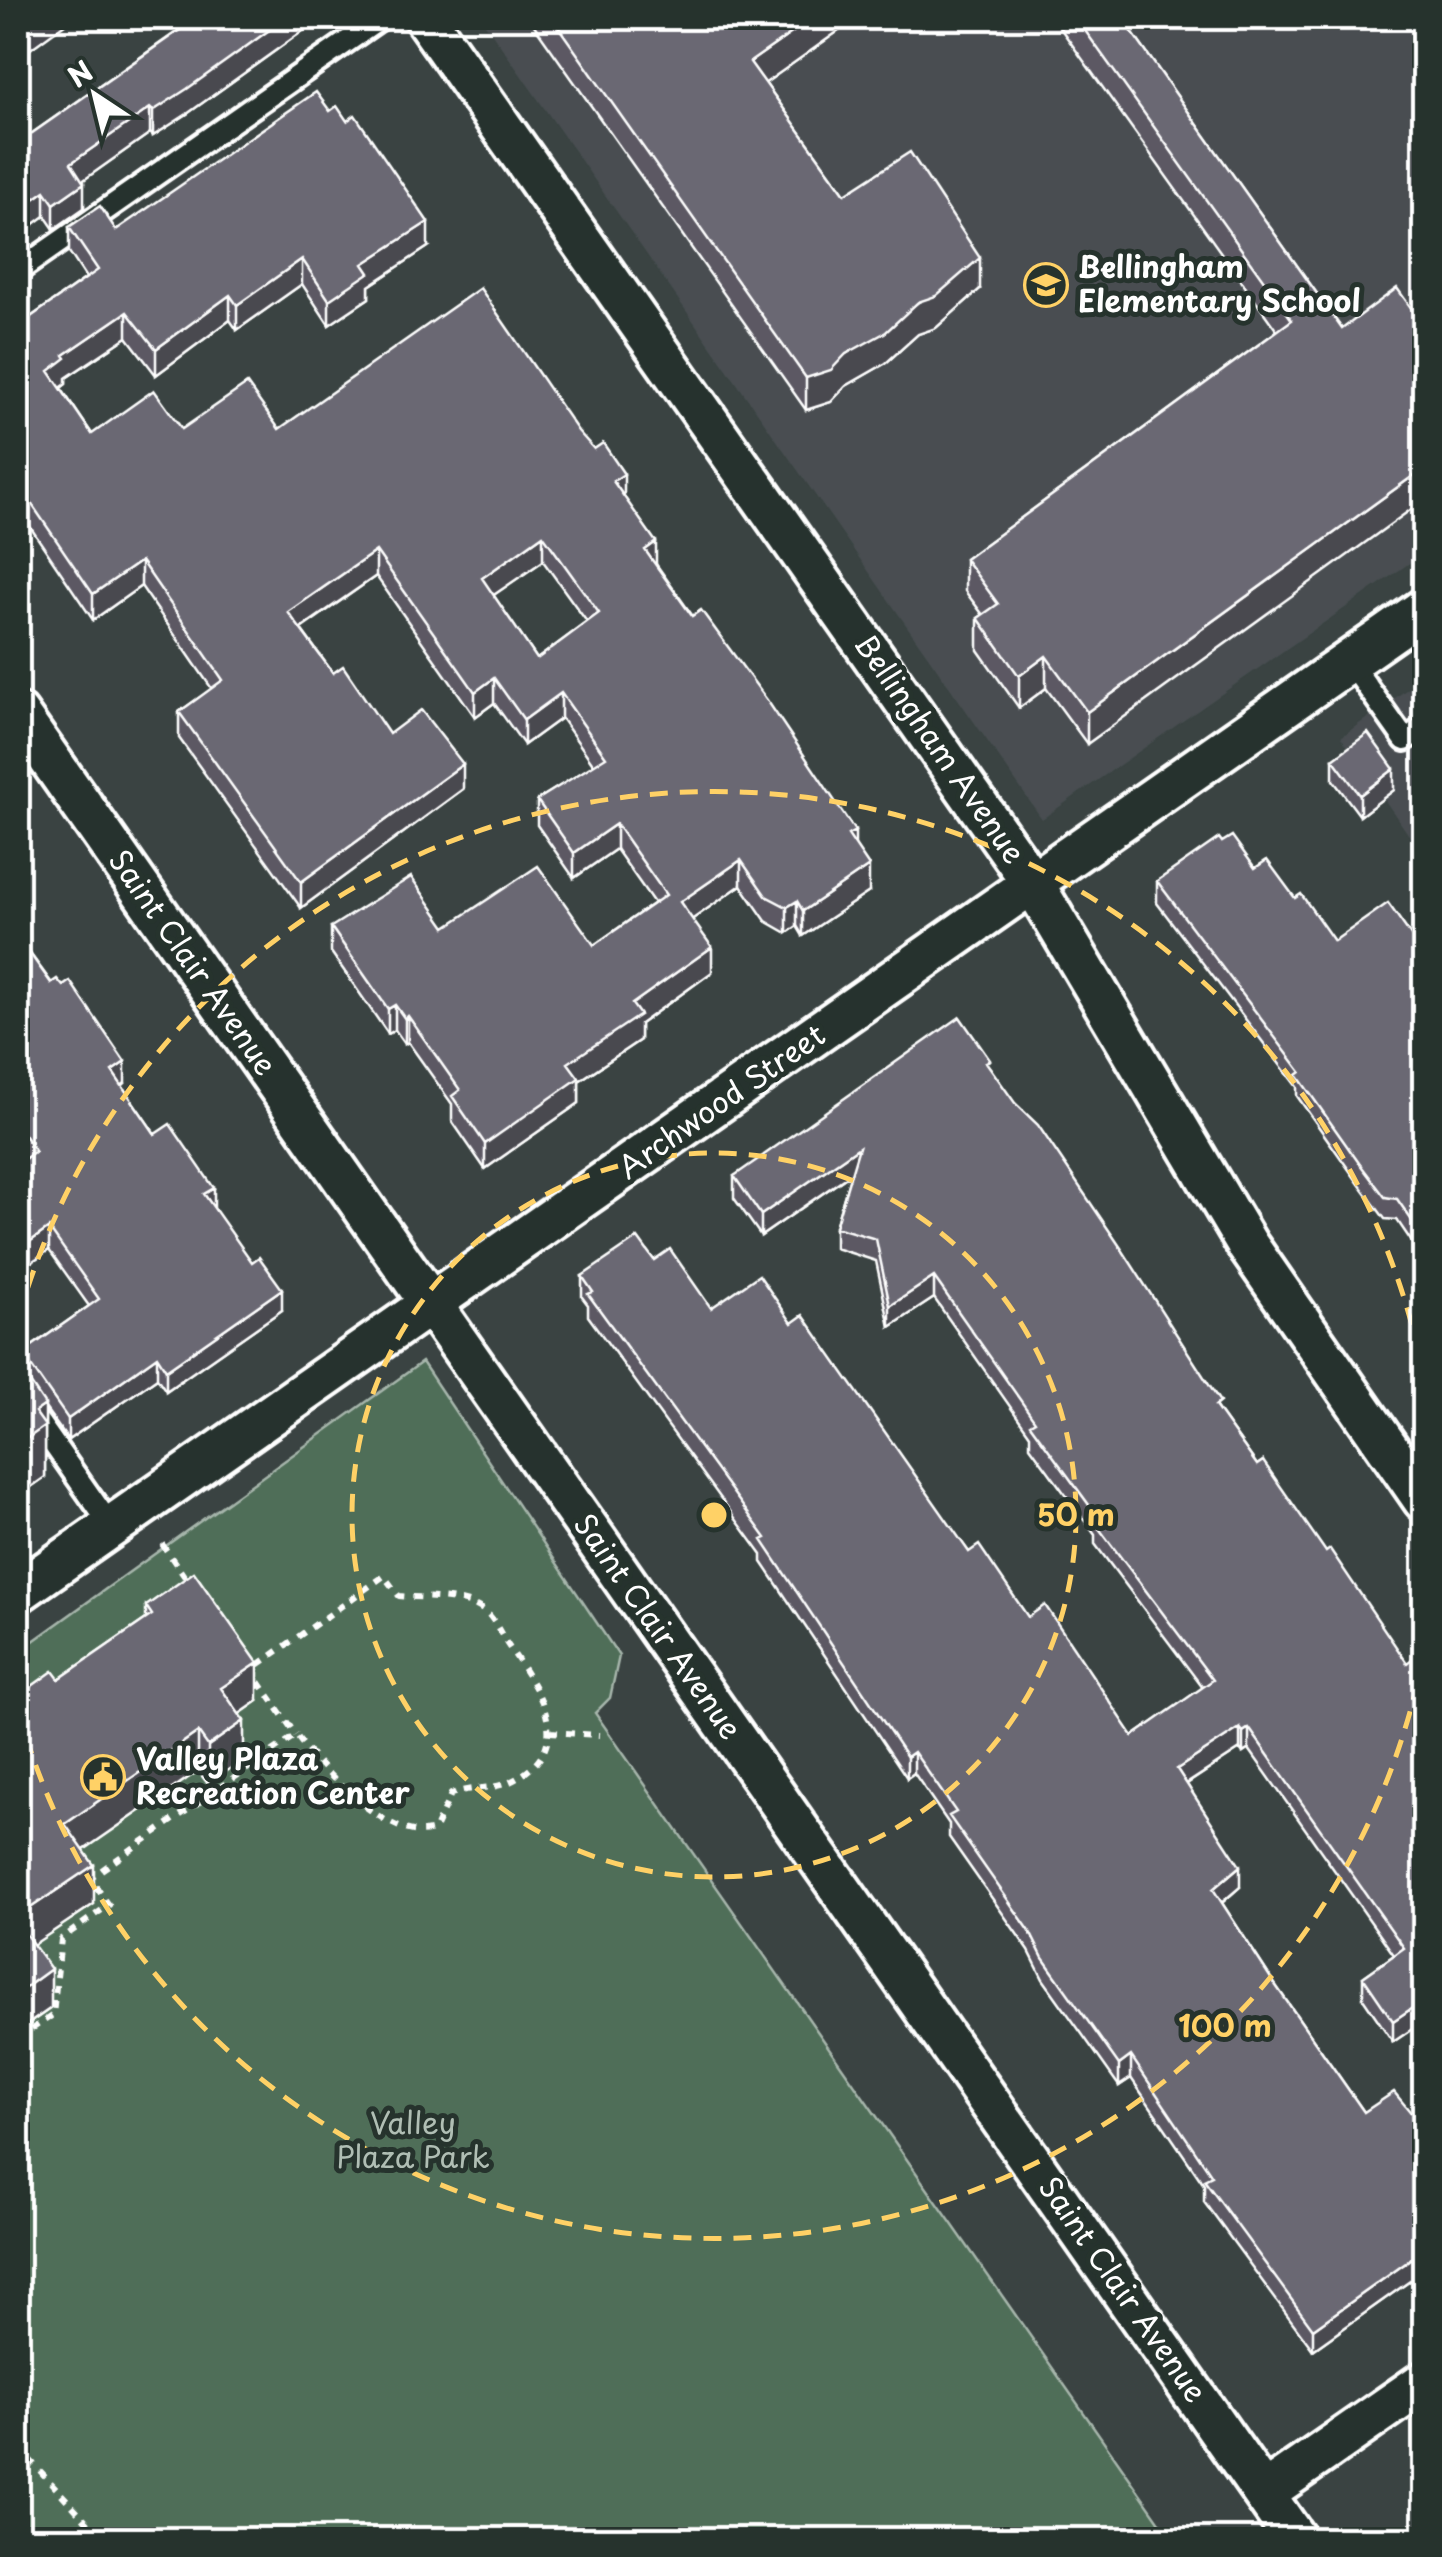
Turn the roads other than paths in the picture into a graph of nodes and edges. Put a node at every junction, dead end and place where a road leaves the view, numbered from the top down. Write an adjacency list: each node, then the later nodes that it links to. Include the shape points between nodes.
1 (381, 18): 3 (lane)
2 (426, 18): 8 (street, Bellingham Avenue)
3 (18, 271)
4 (1424, 609): 5 (street, Archwood Street)
5 (1350, 661): 7 (lane, via 1405,740); 8 (street, Archwood Street)
6 (18, 714): 9 (street, Saint Clair Avenue)
7 (1424, 727)
8 (1034, 884): 9 (street, Archwood Street); 11 (street, Bellingham Avenue, via 1248,1246)
9 (431, 1304): 12 (street, Archwood Street); 15 (street, Saint Clair Avenue)
10 (18, 1393): 12 (lane)
11 (1424, 1500)
12 (124, 1517): 13 (street, Archwood Street)
13 (18, 1592)
14 (1424, 2382): 15 (street)
15 (1264, 2494): 16 (street, Saint Clair Avenue)
16 (1296, 2540)

